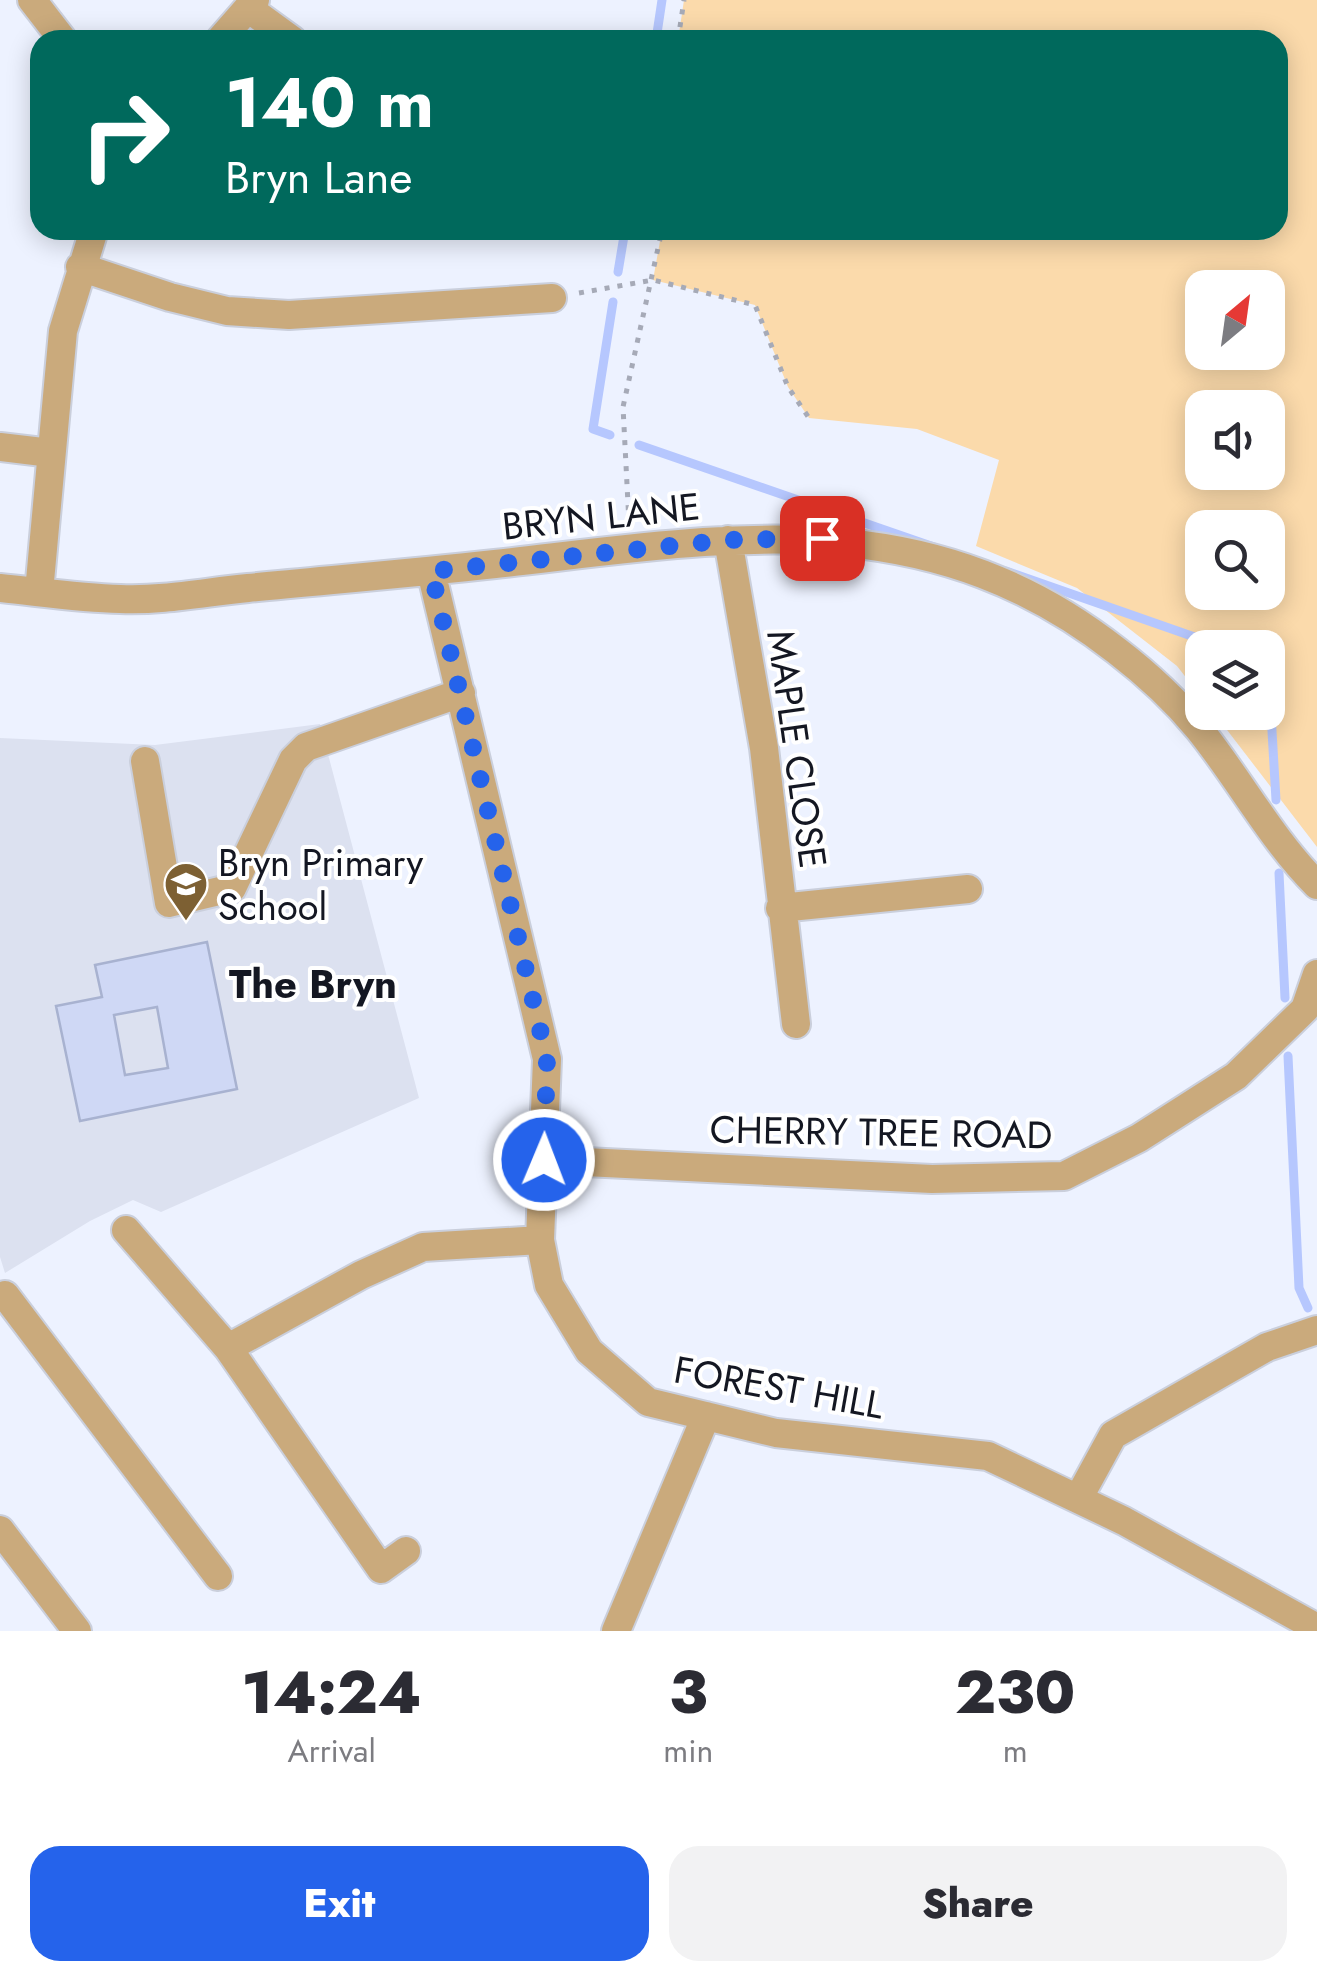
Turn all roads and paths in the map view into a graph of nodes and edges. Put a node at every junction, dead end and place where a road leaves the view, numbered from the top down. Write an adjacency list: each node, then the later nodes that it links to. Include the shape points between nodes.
1 (32, 0): 4 (street)
2 (684, 0): 7 (path)
3 (252, 4): 5 (street); 6 (street)
4 (55, 30)
5 (229, 30)
6 (281, 30)
7 (680, 30)
8 (90, 240): 10 (street)
9 (660, 240): 11 (path)
10 (80, 267): 12 (street, via 227,311 289,315); 15 (street, via 64,332)
11 (654, 280): 12 (path); 13 (path, via 755,304 788,388); 17 (path, via 623,407)
12 (552, 298)
13 (810, 418)
14 (0, 446): 15 (street)
15 (51, 453): 20 (street)
16 (728, 540): 17 (street, BRYN LANE); 23 (street, BRYN LANE, via 822,538 906,551 987,576 1057,610 1175,703); 25 (street, MAPLE CLOSE, via 764,748)
17 (630, 549): 18 (street, BRYN LANE)
18 (431, 571): 20 (street, BRYN LANE, via 123,600); 21 (street, FOREST HILL)
19 (0, 588): 20 (street, BRYN LANE)
20 (39, 592)
21 (462, 692): 22 (street, via 306,747 293,760 232,888 169,902); 28 (street, FOREST HILL, via 547,1059)
22 (145, 761)
23 (1317, 885)
24 (968, 888): 25 (street, MAPLE CLOSE)
25 (780, 908): 27 (street, MAPLE CLOSE)
26 (1317, 974): 28 (street, CHERRY TREE ROAD, via 1306,1009 1236,1076 1140,1138 1064,1176 932,1178)
27 (796, 1024)
28 (544, 1160): 30 (street, FOREST HILL)
29 (126, 1230): 33 (street)
30 (540, 1240): 33 (street, via 423,1247); 34 (street, FOREST HILL, via 549,1286 589,1351 648,1402)
31 (0, 1297): 38 (street)
32 (1317, 1330): 35 (street, via 1267,1346 1113,1435)
33 (228, 1348): 37 (street, via 381,1569)
34 (706, 1416): 35 (street, FOREST HILL, via 776,1433 988,1456); 41 (street)
35 (1078, 1499): 39 (street, FOREST HILL)
36 (0, 1530): 40 (street)
37 (406, 1550)
38 (218, 1576)
39 (1307, 1626)
40 (77, 1631)
41 (616, 1631)

